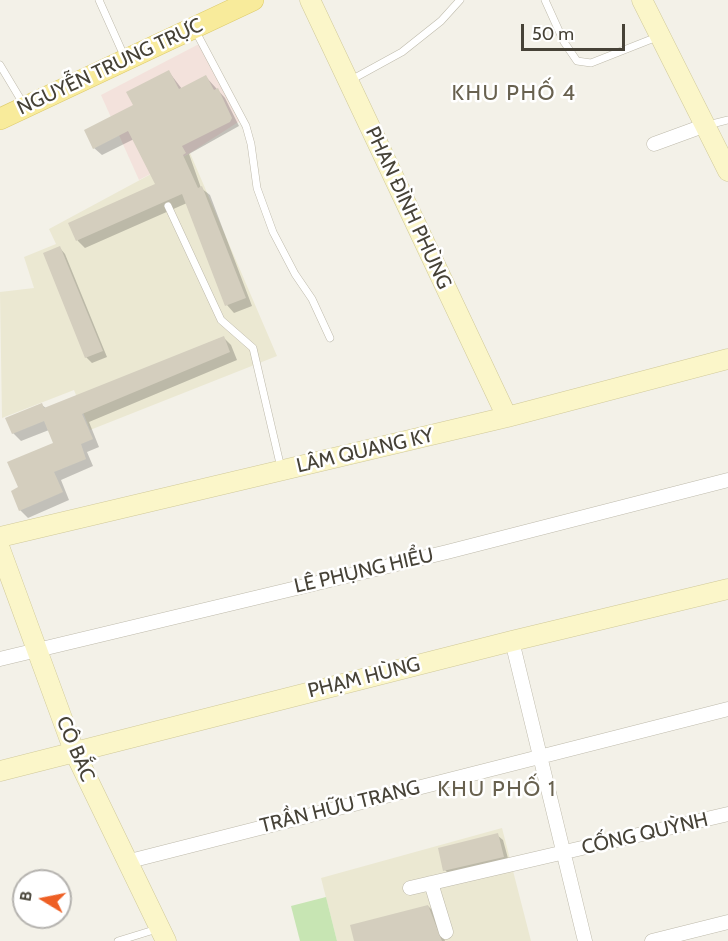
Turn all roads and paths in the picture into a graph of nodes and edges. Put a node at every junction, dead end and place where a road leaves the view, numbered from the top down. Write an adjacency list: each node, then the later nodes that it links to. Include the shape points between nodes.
1 (99, 0): 9 (lane)
2 (253, 0): 7 (main road, NGUYỄN TRUNG TRỰC)
3 (310, 0): 11 (street, PHAN ĐÌNH PHÙNG)
4 (460, 0): 11 (lane, via 402,52)
5 (545, 0): 8 (lane, via 577,61 591,63)
6 (643, 1): 8 (street)
7 (194, 28): 9 (main road, NGUYỄN TRUNG TRỰC); 19 (lane, via 246,126 257,188 273,232)
8 (660, 36): 15 (street)
9 (126, 60): 12 (main road, NGUYỄN TRUNG TRỰC)
10 (0, 65): 12 (lane)
11 (348, 81): 21 (street, PHAN ĐÌNH PHÙNG)
12 (26, 107): 13 (main road, NGUYỄN TRUNG TRỰC)
13 (0, 119)
14 (728, 120): 15 (lane)
15 (706, 125): 16 (street); 17 (street)
16 (654, 144)
17 (728, 171)
18 (168, 206): 22 (lane, via 221,320 253,348)
19 (330, 338)
20 (728, 359): 21 (street, LÂM QUANG KY)
21 (507, 417): 22 (street, LÂM QUANG KY)
22 (282, 470): 24 (street, LÂM QUANG KY)
23 (728, 480): 28 (street, LÊ PHỤNG HIỂU, via 447,552)
24 (0, 537)
25 (0, 549): 28 (street, CÔ BẮC)
26 (728, 589): 27 (street, PHẠM HÙNG)
27 (512, 641): 31 (street, PHẠM HÙNG); 32 (street)
28 (34, 649): 29 (street, LÊ PHỤNG HIỂU); 31 (street, CÔ BẮC)
29 (0, 659)
30 (728, 709): 32 (street, TRẦN HỮU TRANG)
31 (74, 751): 33 (street, PHẠM HÙNG); 36 (street, CÔ BẮC)
32 (539, 757): 35 (street); 36 (street, TRẦN HỮU TRANG)
33 (0, 771)
34 (728, 814): 35 (street, CỐNG QUỲNH)
35 (563, 853): 37 (street, CỐNG QUỲNH); 43 (street)
36 (126, 862): 41 (street, CÔ BẮC)
37 (431, 884): 38 (street, CỐNG QUỲNH); 40 (street)
38 (410, 888)
39 (728, 922): 44 (street)
40 (446, 932)
41 (163, 935): 42 (lane)
42 (118, 941)
43 (585, 941)
44 (652, 941)

